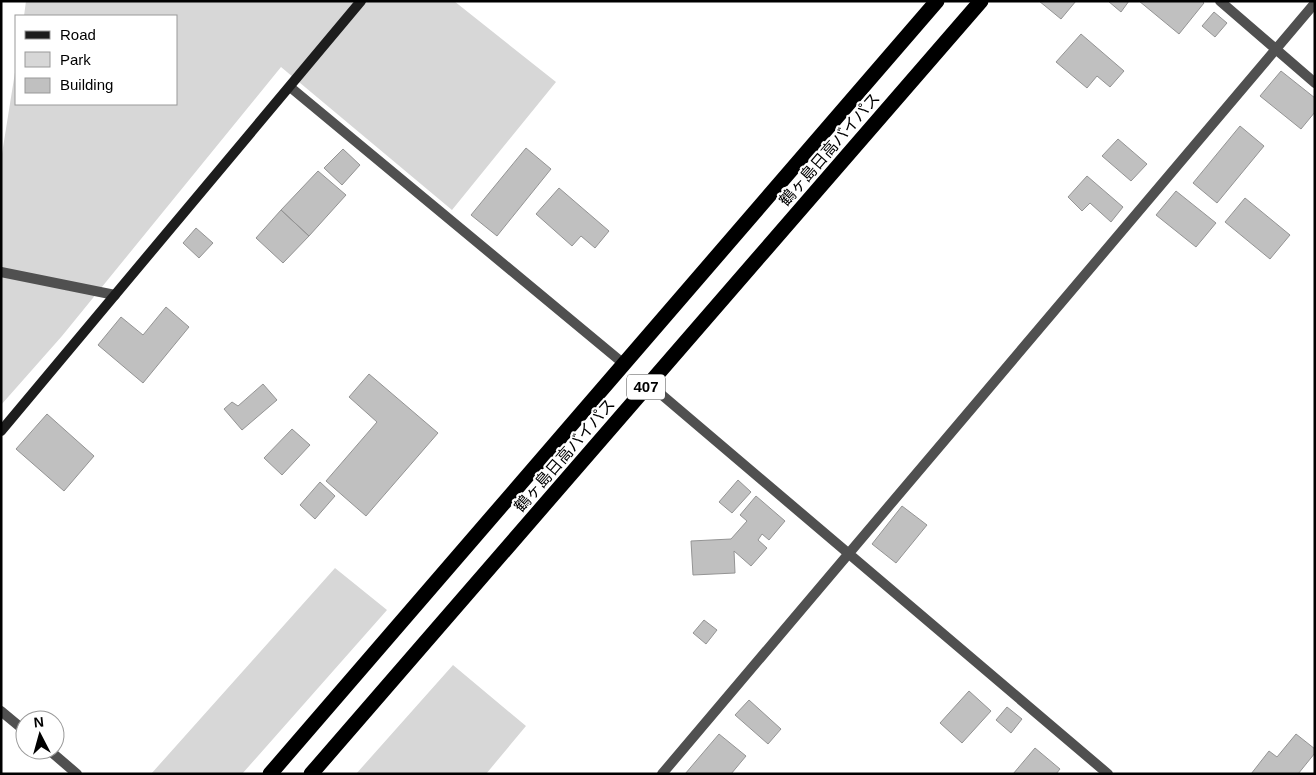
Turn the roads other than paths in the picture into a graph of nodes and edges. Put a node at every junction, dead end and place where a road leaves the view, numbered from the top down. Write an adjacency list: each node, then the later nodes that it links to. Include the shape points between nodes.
1 (361, 1): 8 (street)
2 (937, 1): 11 (highway, 鶴ヶ島日高バイパス / 407)
3 (980, 1): 12 (highway, 鶴ヶ島日高バイパス / 407)
4 (1220, 1): 6 (street)
5 (1315, 3): 6 (street)
6 (1276, 50): 7 (street); 14 (street)
7 (1315, 83)
8 (290, 87): 10 (street); 11 (street)
9 (1, 272): 10 (street)
10 (116, 295): 13 (street)
11 (624, 364): 19 (highway, 鶴ヶ島日高バイパス / 407)
12 (649, 384): 14 (street); 20 (highway, 鶴ヶ島日高バイパス / 407)
13 (1, 432)
14 (848, 553): 21 (street); 22 (street)
15 (1, 711): 16 (street)
16 (15, 722)
17 (61, 760): 18 (street)
18 (77, 774)
19 (270, 774)
20 (311, 774)
21 (662, 774)
22 (1108, 774)

